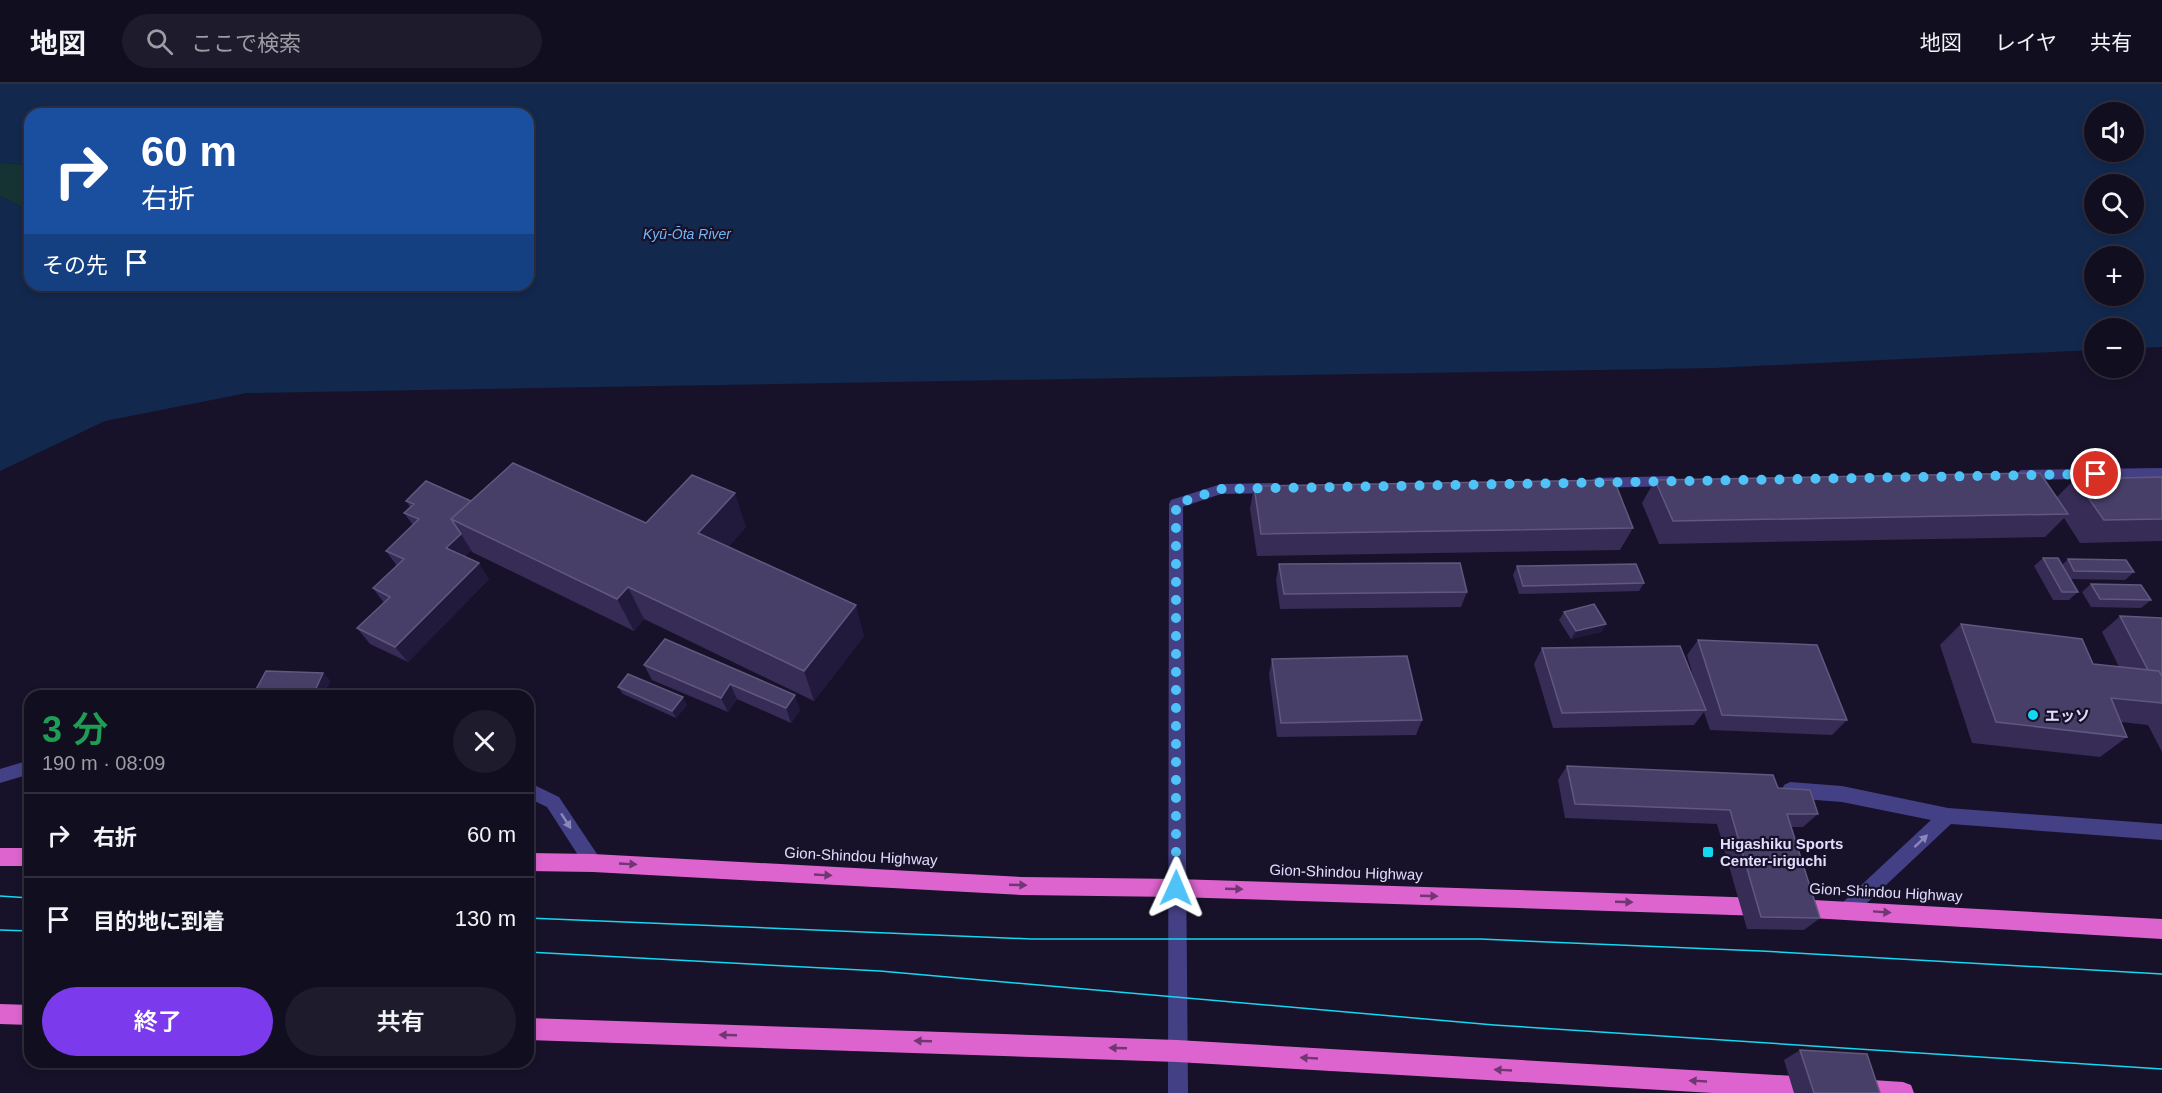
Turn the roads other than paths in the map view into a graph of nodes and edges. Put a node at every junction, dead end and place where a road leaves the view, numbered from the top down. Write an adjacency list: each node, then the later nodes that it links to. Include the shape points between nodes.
1 (2162, 473): 2 (street)
2 (2011, 476)
3 (1694, 481): 4 (street)
4 (1575, 483)
5 (1292, 488): 16 (street, via 1221,489 1176,504)
6 (24, 769): 7 (street)
7 (0, 776)
8 (1774, 789): 10 (street, via 1842,794)
9 (534, 793): 15 (street, one-way to 15, via 553,802)
10 (1948, 816): 11 (street); 17 (street, one-way to 10)
11 (2162, 832)
12 (0, 857): 13 (highway)
13 (24, 857)
14 (534, 862): 15 (highway, Gion-Shindou Highway)
15 (593, 862): 16 (highway, Gion-Shindou Highway, one-way to 16, via 1022,886)
16 (1176, 888): 17 (highway, Gion-Shindou Highway, one-way to 17); 22 (street)
17 (1847, 910): 18 (highway, Gion-Shindou Highway, one-way to 18)
18 (2162, 929)
19 (0, 1014): 20 (highway)
20 (24, 1015)
21 (534, 1029): 22 (highway, one-way to 21)
22 (1177, 1051): 23 (street); 24 (highway, one-way to 22)
23 (1178, 1093)
24 (1903, 1093)

